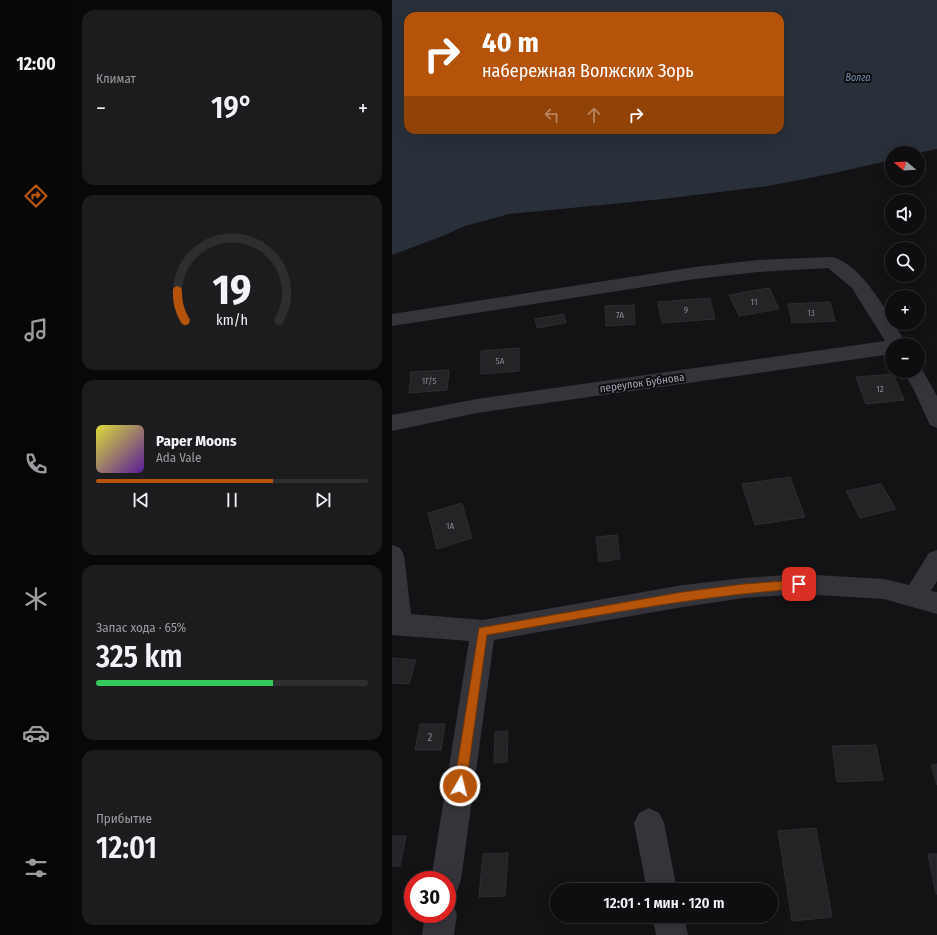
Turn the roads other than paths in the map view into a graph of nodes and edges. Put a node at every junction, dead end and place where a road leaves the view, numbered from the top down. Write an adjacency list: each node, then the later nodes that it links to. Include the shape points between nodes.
1 (392, 320): 2 (street, via 695,273 832,262 859,284)
2 (893, 338)
3 (885, 348): 6 (street, переулок Бубнова, via 485,405)
4 (917, 378): 5 (street)
5 (937, 420)
6 (392, 423)
7 (392, 555): 10 (street)
8 (937, 560): 9 (street)
9 (926, 600): 11 (street, via 884,589 799,584 683,596)
10 (396, 624): 11 (street)
11 (483, 631): 13 (street)
12 (649, 823): 14 (street)
13 (447, 871)
14 (661, 883)
15 (440, 923): 17 (street)
16 (669, 923): 18 (street)
17 (438, 935)
18 (672, 935)

